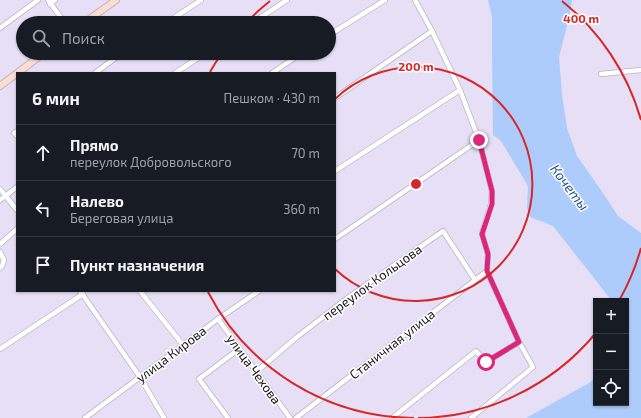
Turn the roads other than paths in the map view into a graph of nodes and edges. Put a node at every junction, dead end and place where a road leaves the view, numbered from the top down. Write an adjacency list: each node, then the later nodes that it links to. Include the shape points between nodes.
1 (38, 0): 10 (street)
2 (55, 0): 8 (street)
3 (116, 0): 12 (street)
4 (201, 0): 13 (street)
5 (287, 0): 14 (street)
6 (385, 0): 17 (street)
7 (415, 0): 16 (street)
8 (49, 2): 11 (street)
9 (16, 16): 15 (street)
10 (16, 16)
11 (60, 16)
12 (94, 16)
13 (177, 16)
14 (263, 16)
15 (0, 28)
16 (432, 31): 30 (street); 31 (street)
17 (336, 32)
18 (35, 60): 23 (street)
19 (113, 60): 24 (street)
20 (195, 60): 25 (street)
21 (292, 60): 26 (street)
22 (641, 70): 28 (street)
23 (19, 72)
24 (96, 72)
25 (177, 72)
26 (274, 72)
27 (16, 74): 29 (street)
28 (601, 74)
29 (0, 86)
30 (460, 90): 32 (street); 33 (street)
31 (336, 97)
32 (479, 140): 40 (street); 44 (street, via 492,191 492,204 482,234 488,254)
33 (336, 170)
34 (16, 188): 36 (street)
35 (0, 189): 36 (street)
36 (5, 196): 37 (street); 38 (street)
37 (0, 200)
38 (16, 209)
39 (16, 230): 41 (street)
40 (336, 238)
41 (0, 244)
42 (0, 252): 43 (street, via 4,260)
43 (0, 268)
44 (487, 271): 45 (street, Станичная улица); 50 (street)
45 (475, 280): 54 (street, переулок Кольцова, via 443,231 350,297); 60 (street, Станичная улица)
46 (143, 292): 51 (street)
47 (258, 292): 49 (street, улица Кирова)
48 (82, 293): 53 (street); 55 (street)
49 (218, 319): 51 (street, улица Кирова); 52 (street, улица Чехова)
50 (519, 342): 61 (street, via 486,362 476,351); 62 (street, via 533,367)
51 (183, 345): 55 (street, улица Кирова)
52 (239, 348): 54 (street, улица Чехова); 58 (street, via 199,379)
53 (0, 349)
54 (256, 372): 59 (street, улица Чехова)
55 (140, 377): 56 (street, улица Кирова); 57 (street)
56 (85, 418)
57 (164, 418)
58 (228, 418)
59 (290, 418)
60 (296, 418)
61 (392, 418)
62 (471, 418)

